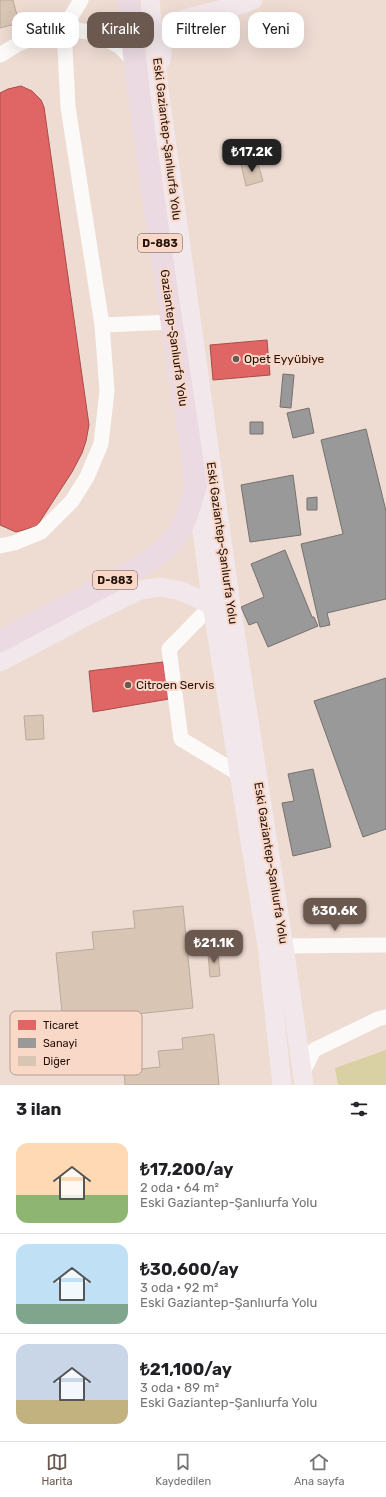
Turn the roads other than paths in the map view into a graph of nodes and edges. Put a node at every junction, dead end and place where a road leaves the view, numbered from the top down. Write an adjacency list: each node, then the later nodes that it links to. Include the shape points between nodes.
1 (81, 0): 5 (street)
2 (128, 0): 10 (highway, Gaziantep-Şanlıurfa Yolu / D-883)
3 (150, 0): 11 (main road, Eski Gaziantep-Şanlıurfa Yolu)
4 (253, 0): 11 (main road, via 184,19 172,29 163,42)
5 (74, 12)
6 (79, 30): 10 (street, via 94,33 119,46)
7 (12, 48): 9 (street)
8 (65, 48): 13 (street, via 68,107)
9 (0, 55)
10 (135, 62): 12 (highway, Gaziantep-Şanlıurfa Yolu / D-883)
11 (159, 89): 21 (main road, Eski Gaziantep-Şanlıurfa Yolu, via 231,605)
12 (172, 322): 13 (street); 14 (highway, Gaziantep-Şanlıurfa Yolu / D-883)
13 (102, 325): 15 (street, via 107,391 101,444 87,477 72,501 41,532)
14 (196, 486): 16 (main road, Eski Gaziantep-Şanlıurfa Yolu); 17 (highway, D-883, via 178,535 162,551 142,566)
15 (0, 546)
16 (212, 604): 18 (main road, via 181,591 160,587 140,590); 19 (main road, Eski Gaziantep-Şanlıurfa Yolu); 19 (street, via 169,648 181,739)
17 (0, 641)
18 (0, 662)
19 (239, 774): 24 (main road, Eski Gaziantep-Şanlıurfa Yolu, via 267,946)
20 (386, 945): 21 (street)
21 (284, 946): 23 (main road, Eski Gaziantep-Şanlıurfa Yolu)
22 (386, 1017): 23 (street, via 314,1050)
23 (303, 1080)
24 (282, 1085)

